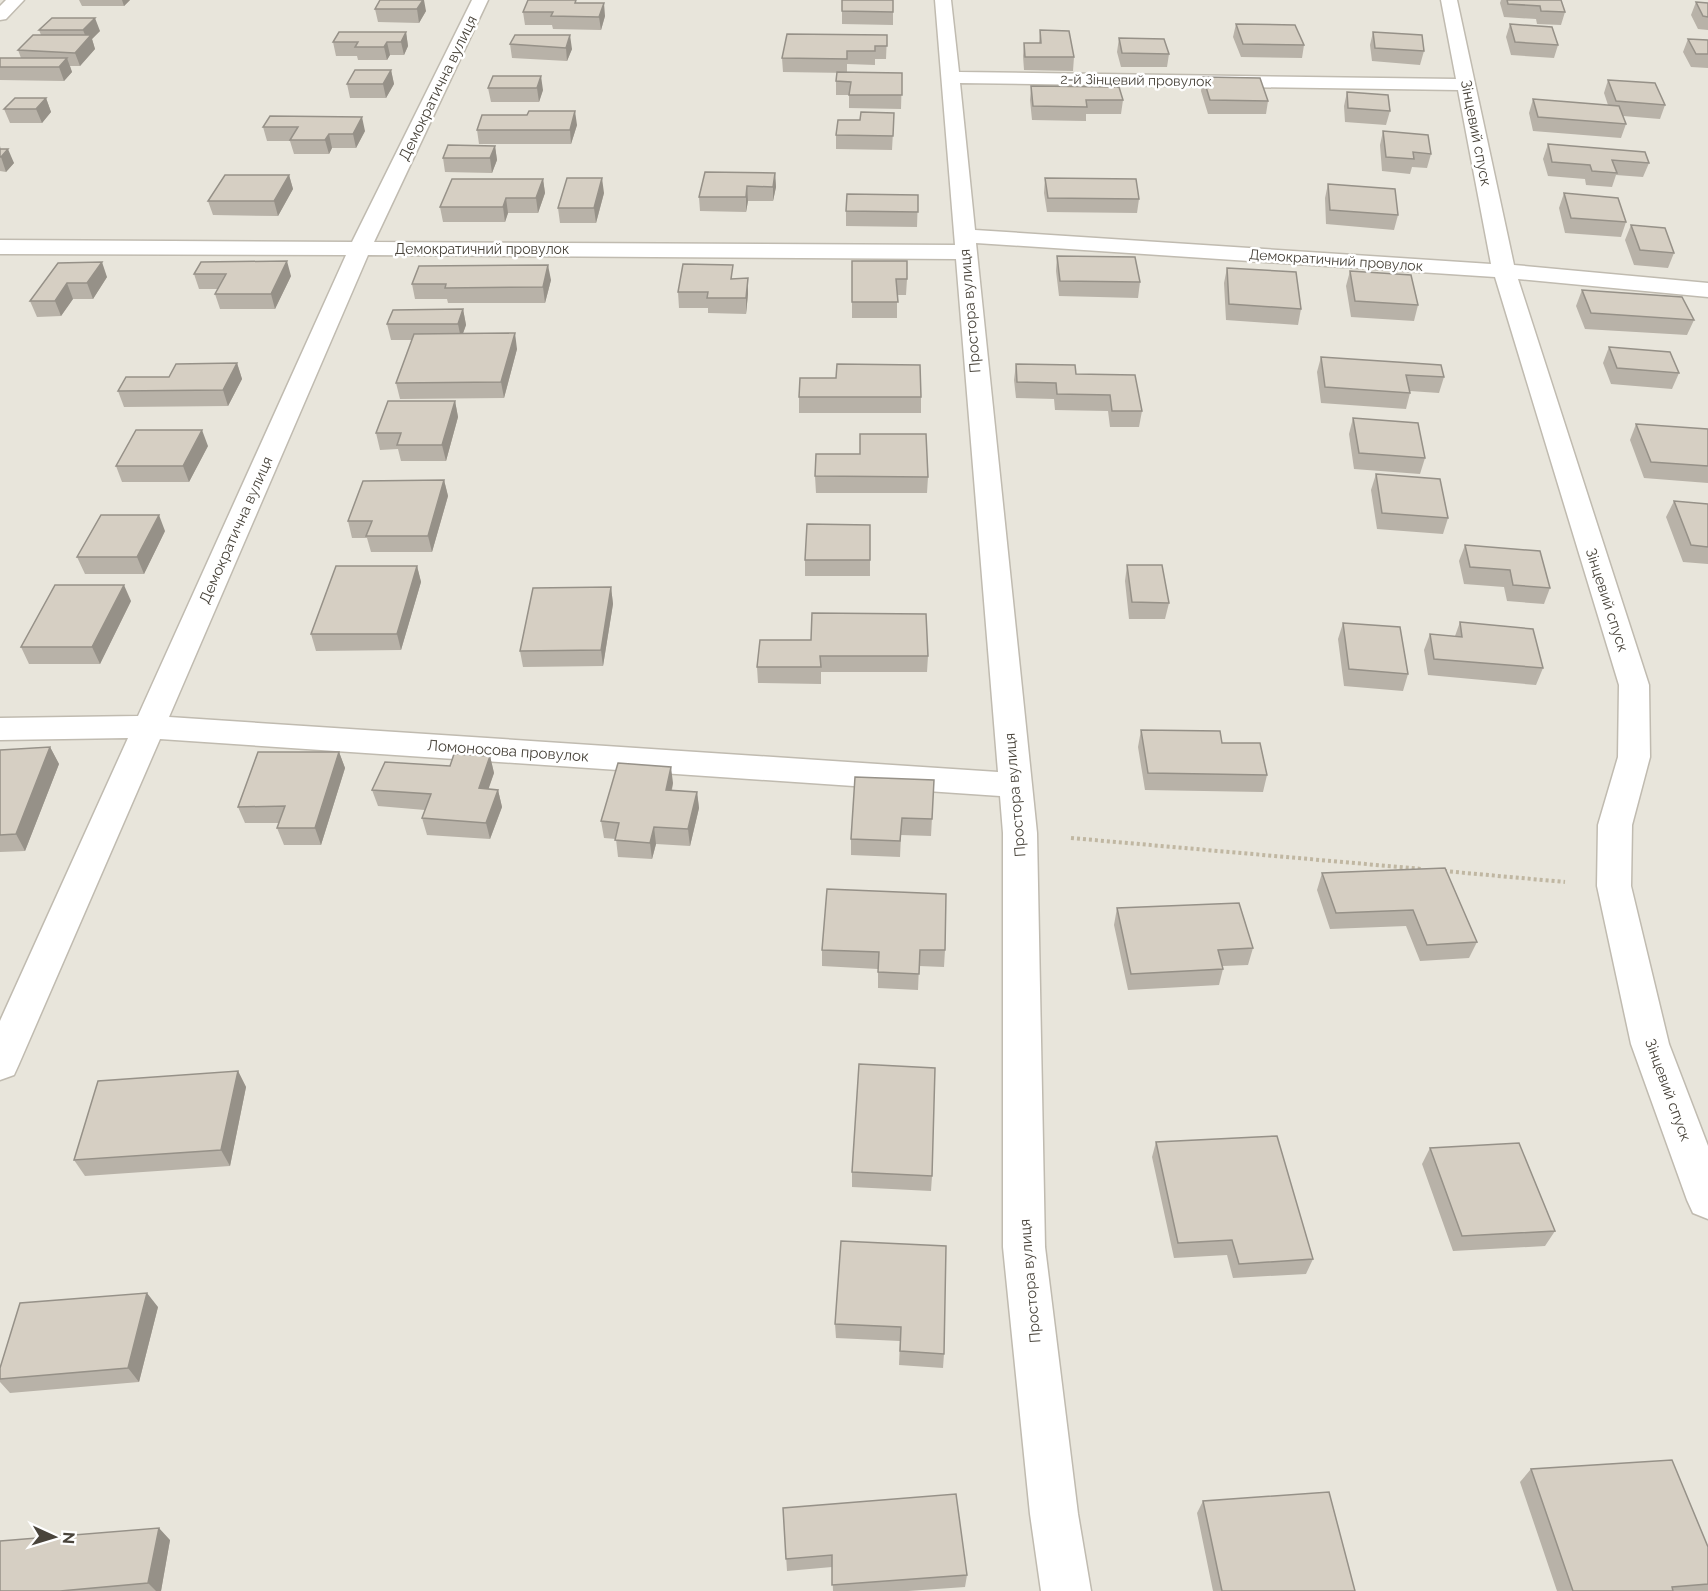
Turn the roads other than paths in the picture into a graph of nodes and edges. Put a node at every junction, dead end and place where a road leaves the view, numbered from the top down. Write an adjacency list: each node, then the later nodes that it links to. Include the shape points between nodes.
1 (16, 0): 5 (street)
2 (480, 0): 10 (street, Демократична вулиця)
3 (943, 0): 6 (street, Простора вулиця)
4 (1449, 0): 7 (street, Зінцевий спуск)
5 (0, 15)
6 (950, 77): 7 (street, 2-й Зінцевий провулок); 8 (street, Простора вулиця)
7 (1466, 85): 11 (street, Зінцевий спуск)
8 (964, 244): 10 (street, Демократичний провулок); 11 (street, Демократичний провулок); 15 (street, Простора вулиця)
9 (0, 247): 10 (street, Демократичний провулок)
10 (360, 249): 13 (street, Демократична вулиця)
11 (1504, 271): 12 (street, Демократичний провулок); 17 (street, Зінцевий спуск, via 1634,685 1634,758 1615,825 1614,886 1650,1044)
12 (1708, 290)
13 (148, 728): 14 (street, Ломоносова провулок); 15 (street, Ломоносова провулок); 16 (street, Демократична вулиця)
14 (0, 729)
15 (1015, 785): 18 (street, Простора вулиця, via 1020,833 1024,1247)
16 (0, 1064)
17 (1708, 1200)
18 (1066, 1591)

